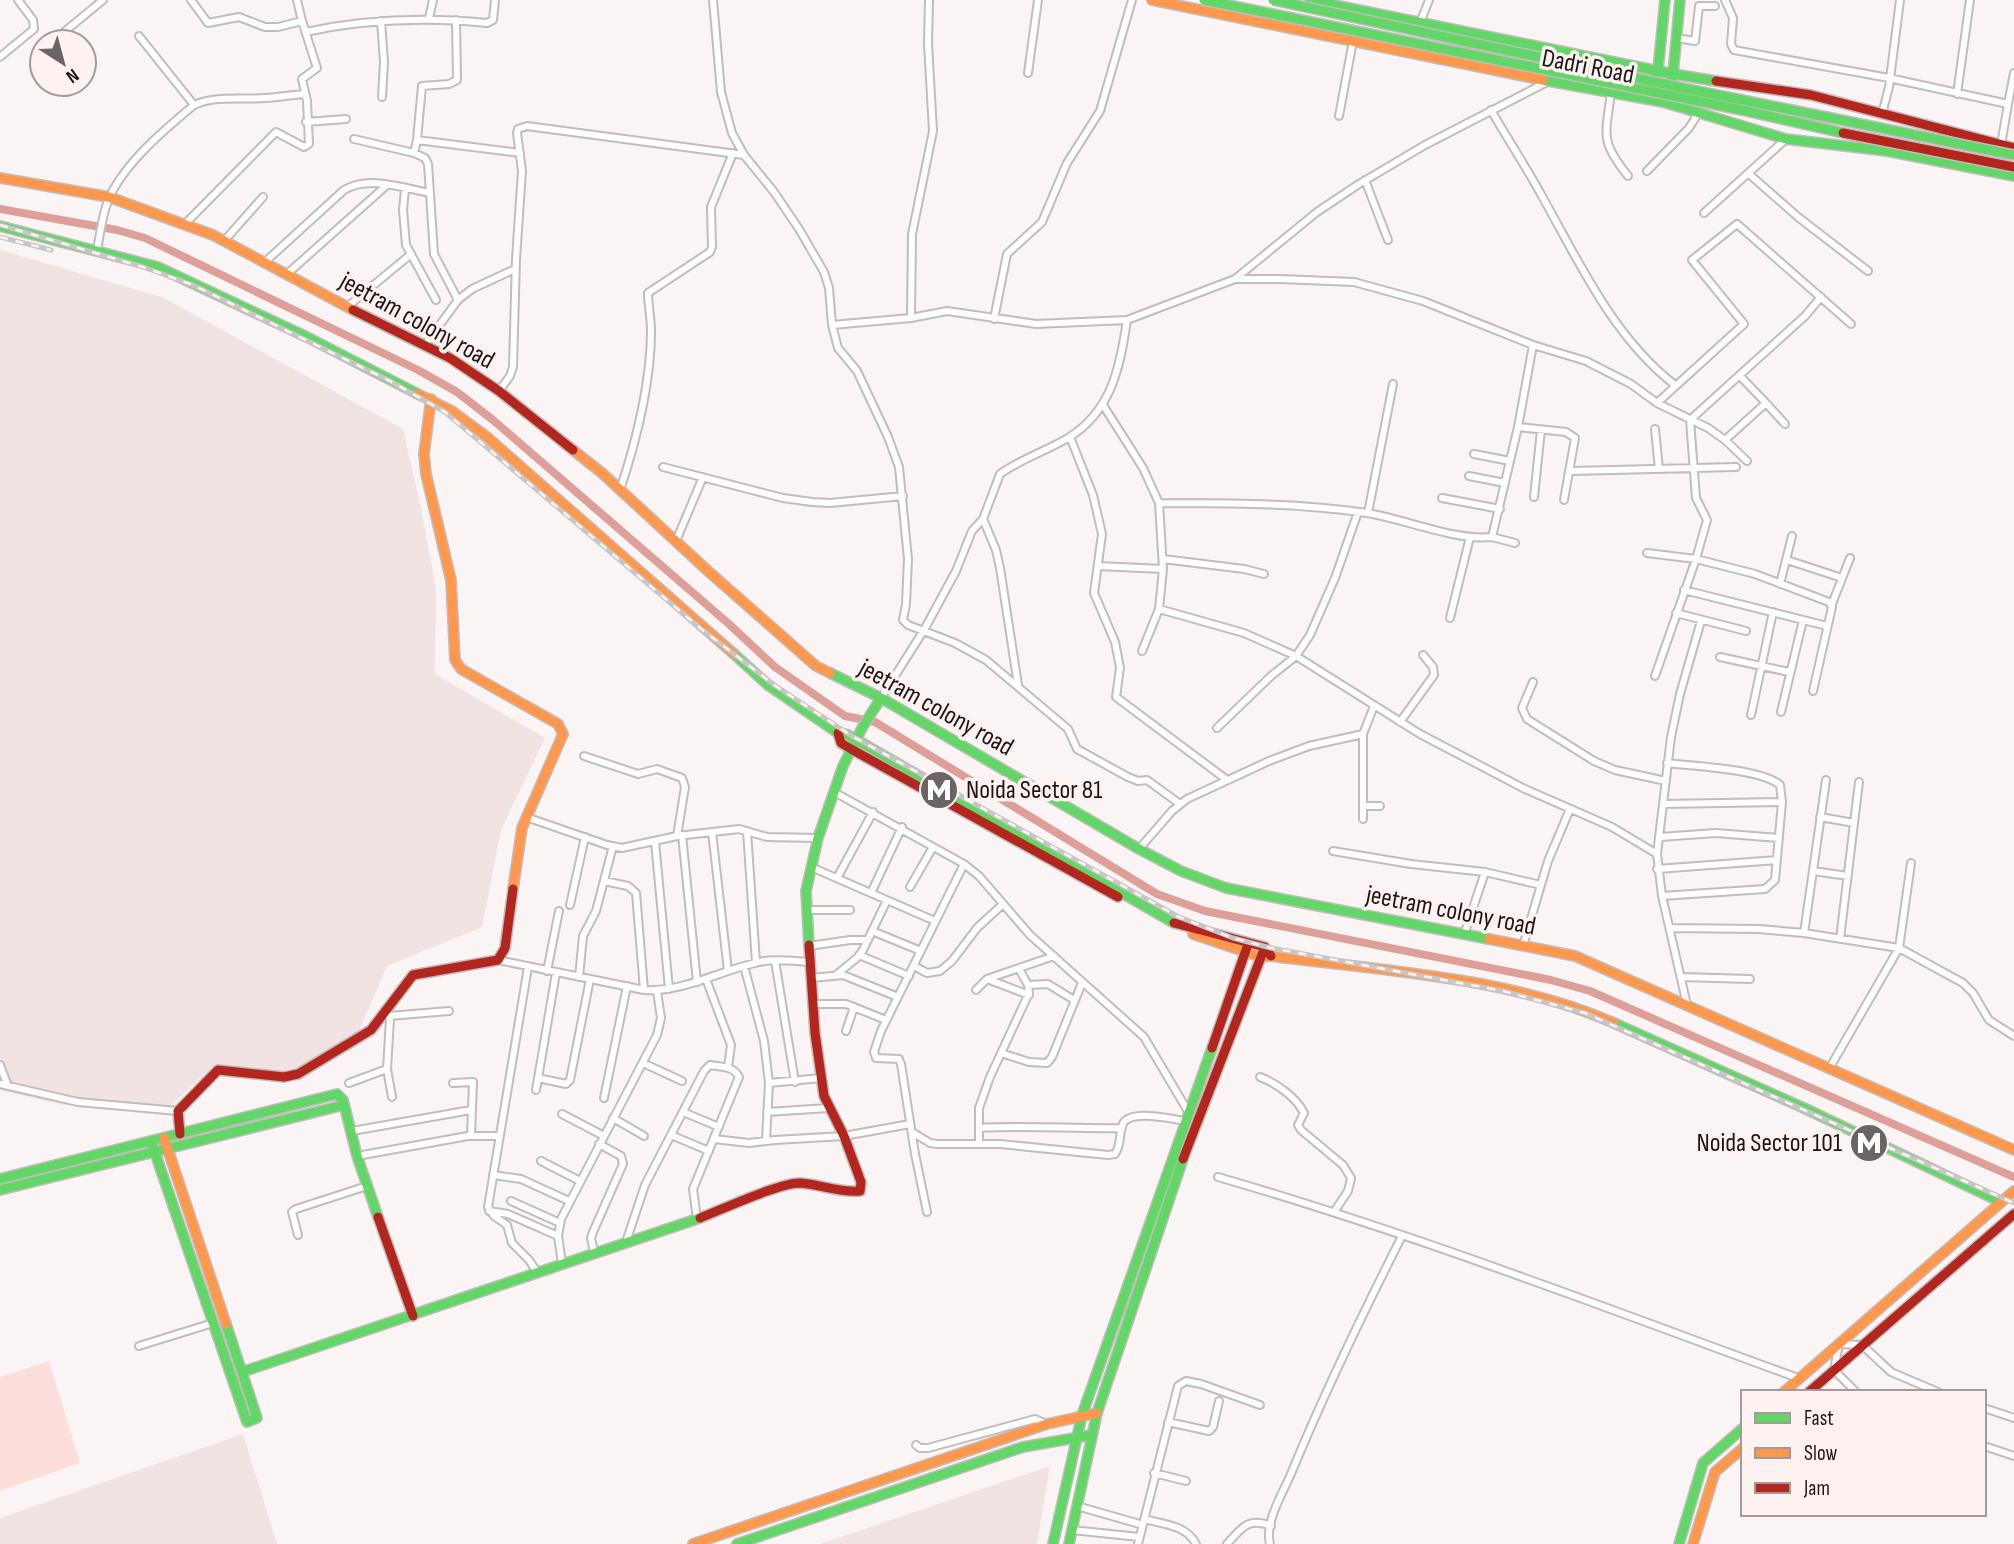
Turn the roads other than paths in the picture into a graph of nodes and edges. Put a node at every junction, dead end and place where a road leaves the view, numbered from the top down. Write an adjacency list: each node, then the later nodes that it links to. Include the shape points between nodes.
1 (18, 0): 32 (street, via 34,29)
2 (103, 0): 27 (street)
3 (191, 0): 24 (street, via 208,23 239,17 278,27)
4 (297, 0): 24 (street)
5 (433, 0): 22 (street)
6 (495, 0): 23 (street, via 490,22)
7 (713, 0): 61 (street, via 725,115)
8 (929, 0): 91 (street, via 933,131 912,233)
9 (1038, 0): 34 (street)
10 (1132, 0): 92 (street, via 1100,111 1067,163 1042,222 1007,254)
11 (1152, 0): 31 (street, Dadri Road)
12 (1204, 0): 63 (street, bridge)
13 (1273, 0): 62 (street, bridge)
14 (1310, 0): 26 (street, Dadri Road)
15 (1429, 0): 26 (street)
16 (1665, 0): 33 (street)
17 (1680, 0): 30 (street)
18 (1725, 0): 37 (street, via 1733,18 1734,50)
19 (1900, 0): 37 (street)
20 (1969, 0): 41 (street)
21 (1715, 6): 30 (street, via 1699,6 1695,41)
22 (429, 18): 23 (street); 25 (street)
23 (456, 20): 55 (street, via 457,80 422,86)
24 (302, 21): 28 (street)
25 (381, 21): 28 (street); 42 (street)
26 (1420, 23): 33 (street, Dadri Road)
27 (69, 28)
28 (306, 32): 40 (street, via 317,68 302,79)
29 (139, 36): 46 (street)
30 (1676, 38): 36 (street)
31 (1353, 41): 38 (street, Dadri Road); 50 (street)
32 (0, 57)
33 (1658, 70): 36 (street, Dadri Road); 43 (street)
34 (1028, 73)
35 (2014, 73): 45 (street)
36 (1672, 74): 44 (street); 49 (street, Dadri Road, via 1811,95)
37 (1889, 78): 41 (street); 49 (street)
38 (1551, 80): 39 (street, Dadri Road); 47 (street)
39 (1611, 92): 43 (street, Dadri Road); 66 (street, via 1606,143)
40 (305, 93): 46 (street); 52 (street)
41 (1957, 94): 45 (street)
42 (382, 97)
43 (1647, 100): 44 (street, Dadri Road)
44 (1663, 102): 48 (street, Dadri Road)
45 (2008, 104): 56 (street)
46 (194, 105): 73 (street, via 141,154)
47 (1491, 110): 69 (street); 100 (street, via 1625,337)
48 (1693, 110): 54 (street, Dadri Road); 64 (street, via 1696,117 1689,128)
49 (1882, 114): 56 (street, Dadri Road)
50 (1339, 116)
51 (346, 119): 52 (street)
52 (306, 122): 76 (street, via 307,147 275,132)
53 (354, 139): 58 (street)
54 (1786, 139): 65 (street); 67 (street, Dadri Road, via 1887,150)
55 (417, 140): 58 (street); 59 (street)
56 (2001, 145): 57 (street, Dadri Road)
57 (2014, 148)
58 (414, 153): 72 (street, via 425,158)
59 (520, 153): 60 (street, via 517,132 527,126); 83 (street)
60 (733, 153): 61 (street); 124 (street, via 710,208 710,252 648,293 651,330 641,413)
61 (744, 155): 95 (street, via 824,272)
62 (2014, 155)
63 (2014, 167)
64 (1647, 171)
65 (1749, 174): 75 (street); 84 (street)
66 (1628, 176)
67 (2014, 176)
68 (0, 178): 73 (street, jeetram colony road)
69 (1365, 180): 79 (street); 86 (street, via 1331,201)
70 (387, 185): 71 (street); 82 (street, via 357,183 344,190); 85 (street)
71 (405, 189): 72 (street); 81 (street)
72 (430, 193): 89 (street, via 434,254)
73 (109, 197): 76 (street, jeetram colony road); 80 (street)
74 (263, 197): 78 (street)
75 (1704, 213)
76 (185, 224): 78 (street, jeetram colony road)
77 (0, 226): 80 (street)
78 (225, 240): 82 (street, jeetram colony road)
79 (1388, 240)
80 (98, 246): 102 (street, via 158,267)
81 (410, 255): 88 (street); 90 (street)
82 (265, 262): 85 (street, jeetram colony road)
83 (515, 269): 89 (street); 101 (street, via 513,367)
84 (1868, 271)
85 (287, 274): 90 (street, jeetram colony road)
86 (1235, 279): 93 (street); 97 (street, via 1374,286)
87 (1821, 297): 94 (street); 98 (street); 100 (street, via 1737,224 1692,260 1744,324)
88 (436, 300)
89 (458, 300): 96 (street)
90 (347, 307): 96 (street, jeetram colony road)
91 (911, 318): 92 (street, via 947,311); 95 (street)
92 (994, 319): 93 (street, via 1036,324)
93 (1127, 320): 105 (street, via 1121,357)
94 (1851, 324)
95 (832, 325): 125 (street, via 839,352 857,371 888,437)
96 (425, 345): 101 (street, jeetram colony road)
97 (1533, 345): 103 (street, via 1586,361); 108 (street)
98 (1740, 376): 104 (street); 106 (street)
99 (1393, 384): 132 (street)
100 (1675, 385): 103 (street)
101 (499, 391): 124 (street, jeetram colony road)
102 (431, 399): 177 (street, via 487,437 768,685 838,733 841,743); 192 (street, via 425,464 452,587 455,660 461,669 562,729 562,740)
103 (1657, 403): 106 (street)
104 (1766, 403): 107 (street); 112 (street)
105 (1103, 405): 111 (street); 129 (street)
106 (1690, 420): 112 (street); 119 (street)
107 (1785, 424)
108 (1518, 427): 110 (street); 114 (street)
109 (1655, 429): 118 (street)
110 (1541, 430): 120 (street, via 1566,432 1575,438); 126 (street)
111 (1070, 437): 133 (street, via 1000,474); 144 (street, via 1098,514 1102,534)
112 (1725, 440): 115 (street)
113 (1474, 454): 114 (street)
114 (1510, 461): 123 (street)
115 (1747, 461)
116 (663, 467): 122 (street)
117 (1735, 467): 119 (street)
118 (1659, 469): 119 (street); 120 (street)
119 (1693, 469): 142 (street, via 1697,503 1707,520)
120 (1571, 471): 128 (street)
121 (1469, 476): 123 (street)
122 (704, 477): 125 (street, via 812,502); 137 (street)
123 (1505, 483): 130 (street)
124 (620, 490): 137 (street, jeetram colony road)
125 (903, 496): 158 (street, via 908,559 903,620)
126 (1534, 497)
127 (1442, 498): 130 (street)
128 (1564, 500)
129 (1159, 503): 131 (street); 141 (street)
130 (1500, 509): 136 (street)
131 (1358, 512): 132 (street); 162 (street, via 1323,611)
132 (1368, 513): 135 (street)
133 (983, 519): 158 (street, via 972,531); 168 (street, via 1000,568)
134 (1792, 536): 143 (street)
135 (1471, 537): 136 (street); 154 (street)
136 (1492, 537): 138 (street)
137 (676, 541): 170 (street, jeetram colony road, via 816,666)
138 (1515, 543)
139 (1647, 553): 142 (street)
140 (1850, 558): 147 (street)
141 (1163, 559): 145 (street); 146 (street)
142 (1696, 559): 148 (street); 149 (street)
143 (1787, 560): 147 (street); 148 (street)
144 (1098, 566): 145 (street); 180 (street, via 1094,593 1115,642 1120,668 1116,697)
145 (1163, 569): 151 (street)
146 (1264, 574)
147 (1842, 578): 150 (street)
148 (1780, 584): 150 (street)
149 (1684, 590): 152 (street); 153 (street)
150 (1832, 604): 157 (street)
151 (1159, 609): 160 (street); 162 (street, via 1244,633)
152 (1773, 612): 155 (street); 164 (street)
153 (1676, 613): 156 (street); 166 (street)
154 (1451, 618)
155 (1803, 620): 157 (street); 165 (street)
156 (1701, 621): 159 (street); 179 (street)
157 (1827, 626): 169 (street)
158 (924, 630): 168 (street, via 971,650); 170 (street)
159 (1746, 631)
160 (1142, 651)
161 (1423, 655): 174 (street, via 1434,675)
162 (1296, 656): 171 (street); 175 (street)
163 (1720, 657): 164 (street)
164 (1761, 666): 165 (street); 173 (street)
165 (1789, 672): 172 (street)
166 (1655, 676)
167 (1533, 682): 182 (street, via 1522,708 1527,719 1594,761)
168 (1018, 685): 186 (street, via 1068,729 1077,748 1128,777 1147,780)
169 (1813, 691)
170 (881, 698): 177 (street); 207 (street, jeetram colony road)
171 (1374, 706): 174 (street); 176 (street)
172 (1782, 712)
173 (1751, 715)
174 (1400, 722): 190 (street)
175 (1217, 728)
176 (1363, 734): 180 (street, via 1309,746); 188 (street)
177 (853, 744): 184 (street); 239 (street, via 1164,923)
178 (584, 755): 199 (street, via 638,774 657,769 682,778)
179 (1667, 763): 182 (street); 185 (street, via 1771,779 1780,785)
180 (1227, 780): 186 (street)
181 (1825, 780): 193 (street)
182 (1666, 781): 187 (street)
183 (1859, 782): 195 (street)
184 (834, 792): 191 (street); 202 (street)
185 (1782, 802): 187 (street); 203 (street)
186 (1180, 804): 207 (street)
187 (1664, 804): 201 (street)
188 (1363, 806): 189 (street); 194 (street)
189 (1380, 806)
190 (1570, 809): 209 (street); 220 (street)
191 (873, 812): 196 (street); 218 (street)
192 (526, 817): 200 (street); 245 (street, via 519,837 505,948)
193 (1821, 817): 195 (street); 215 (street)
194 (1363, 819)
195 (1854, 823): 217 (street)
196 (902, 827): 206 (street); 222 (street)
197 (747, 831): 198 (street); 202 (street, via 767,837); 247 (street)
198 (712, 832): 199 (street); 254 (street)
199 (679, 836): 204 (street); 265 (street)
200 (585, 837): 205 (street); 225 (street)
201 (1660, 837): 203 (street); 209 (street)
202 (818, 838): 213 (street)
203 (1779, 838): 210 (street)
204 (655, 842): 205 (street); 269 (street)
205 (613, 846): 219 (street)
206 (933, 847): 212 (street); 221 (street)
207 (1139, 849): 234 (street, jeetram colony road, via 1226,888)
208 (1333, 851): 216 (street)
209 (1657, 854): 214 (street)
210 (1777, 860): 214 (street); 223 (street, via 1774,880 1765,889)
211 (1911, 863): 240 (street)
212 (964, 864): 226 (street); 230 (street)
213 (811, 867): 218 (street); 228 (street)
214 (1657, 869): 223 (street)
215 (1813, 871): 217 (street); 233 (street)
216 (1485, 872): 220 (street); 234 (street)
217 (1848, 876): 235 (street)
218 (837, 878): 222 (street)
219 (604, 881): 258 (street, via 583,936); 270 (street, via 628,886 636,893)
220 (1541, 885): 238 (street)
221 (910, 887)
222 (871, 893): 224 (street)
223 (1662, 896): 231 (street)
224 (887, 900): 230 (street); 232 (street)
225 (570, 905)
226 (1002, 905): 244 (street); 250 (street, via 940,971 927,973)
227 (850, 909): 228 (street)
228 (807, 910): 237 (street)
229 (559, 911): 253 (street)
230 (935, 921): 241 (street)
231 (1671, 928): 233 (street); 259 (street)
232 (872, 931): 236 (street); 241 (street)
233 (1804, 933): 235 (street)
234 (1464, 935): 238 (street, jeetram colony road)
235 (1840, 939): 240 (street)
236 (867, 940): 237 (street); 243 (street)
237 (809, 946): 248 (street)
238 (1523, 946): 277 (street, jeetram colony road, via 1575,956)
239 (1247, 948): 242 (street); 310 (street)
240 (1899, 948): 283 (street, via 1963,983 1989,1020); 289 (street)
241 (921, 951): 250 (street)
242 (1266, 953): 346 (street, via 1453,979 1549,998 1804,1108); 375 (street, via 1180,1166)
243 (859, 955): 256 (street); 257 (street)
244 (1054, 956): 252 (street); 266 (street)
245 (498, 960): 251 (street); 280 (street, via 413,975)
246 (775, 961): 247 (street); 248 (street); 294 (street)
247 (756, 962): 249 (street)
248 (810, 962): 260 (street)
249 (744, 966): 254 (street); 297 (street, via 764,1041)
250 (914, 966): 257 (street)
251 (528, 967): 253 (street); 321 (street)
252 (1019, 969): 263 (street); 267 (street)
253 (548, 971): 255 (street)
254 (728, 971): 262 (street)
255 (556, 973): 258 (street); 292 (street)
256 (836, 975): 260 (street); 274 (street)
257 (909, 976): 274 (street)
258 (579, 977): 261 (street)
259 (1681, 977): 264 (street); 277 (street)
260 (811, 978): 276 (street)
261 (590, 979): 268 (street); 292 (street, via 569,1083)
262 (706, 979): 265 (street); 287 (street, via 731,1045)
263 (987, 979): 271 (street); 273 (street)
264 (1749, 979)
265 (697, 982): 269 (street)
266 (1082, 983): 275 (street); 310 (street, via 1144,1037)
267 (1028, 985): 273 (street); 275 (street, via 1048,985)
268 (627, 986): 270 (street); 302 (street)
269 (669, 989): 272 (street)
270 (644, 990): 272 (street)
271 (976, 990)
272 (657, 991): 285 (street, via 661,1026)
273 (1029, 995): 284 (street)
274 (898, 997): 281 (street)
275 (1073, 1000): 284 (street, via 1047,1063)
276 (813, 1004): 278 (street); 290 (street)
277 (1687, 1005): 289 (street, jeetram colony road)
278 (854, 1007): 281 (street); 282 (street)
279 (449, 1011): 280 (street)
280 (387, 1014): 288 (street); 306 (street, via 362,1037 298,1074 284,1077 218,1070)
281 (886, 1020): 312 (street, via 874,1052 879,1059 899,1059)
282 (846, 1031)
283 (2014, 1036)
284 (1001, 1053): 314 (street, via 979,1108)
285 (643, 1063): 293 (street); 311 (street)
286 (0, 1065): 299 (street)
287 (728, 1067): 308 (street, via 707,1067); 313 (street, via 739,1077)
288 (387, 1069): 295 (street); 301 (street)
289 (1829, 1069): 332 (street, jeetram colony road)
290 (821, 1077): 294 (street); 304 (street)
291 (1260, 1077): 349 (street, via 1280,1087 1301,1108 1301,1130 1343,1165 1351,1178)
292 (538, 1078): 300 (street)
293 (682, 1081)
294 (795, 1082): 297 (street)
295 (349, 1083)
296 (453, 1083): 305 (street, via 473,1082)
297 (769, 1083): 307 (street)
298 (0, 1084): 299 (street)
299 (8, 1086): 306 (street, via 78,1102)
300 (536, 1090)
301 (392, 1097)
302 (604, 1098)
303 (344, 1105): 316 (street); 318 (street, via 341,1096 332,1094); 331 (street)
304 (828, 1108): 307 (street); 324 (street)
305 (471, 1110): 316 (street); 320 (street)
306 (178, 1111): 318 (street)
307 (767, 1111): 327 (street)
308 (683, 1112): 313 (street); 319 (street)
309 (562, 1114): 322 (street)
310 (1187, 1117): 315 (street, via 1133,1116); 376 (street)
311 (613, 1118): 322 (street); 323 (street)
312 (910, 1124): 317 (street); 324 (street)
313 (719, 1127): 326 (street)
314 (979, 1128): 315 (street); 330 (street)
315 (1122, 1128): 330 (street, via 1118,1150 1108,1155)
316 (352, 1132): 335 (street)
317 (912, 1132): 330 (street, via 930,1143); 348 (street)
318 (180, 1134): 325 (street)
319 (671, 1135): 334 (street); 356 (street, via 645,1185)
320 (471, 1136): 321 (street); 335 (street)
321 (498, 1136): 337 (street)
322 (604, 1136): 329 (street)
323 (644, 1136)
324 (844, 1136): 327 (street); 351 (street, via 860,1191 790,1184)
325 (164, 1138): 328 (street); 331 (street)
326 (714, 1139): 327 (street); 334 (street)
327 (766, 1140)
328 (151, 1141): 333 (street); 339 (street)
329 (599, 1144): 340 (street); 357 (street, via 621,1156 623,1164 591,1238)
330 (979, 1144)
331 (168, 1148): 333 (street); 366 (street)
332 (2014, 1150)
333 (155, 1151): 342 (street); 361 (street)
334 (709, 1152): 351 (street, via 693,1189)
335 (357, 1156): 341 (street)
336 (541, 1161): 340 (street)
337 (493, 1175): 345 (street, via 521,1179); 347 (street)
338 (1218, 1177): 349 (street)
339 (0, 1180)
340 (580, 1181): 345 (street)
341 (367, 1186): 353 (street, via 296,1209 292,1212); 360 (street)
342 (0, 1190)
343 (2014, 1191): 346 (street)
344 (511, 1201): 352 (street)
345 (569, 1201): 352 (street)
346 (2002, 1201): 362 (street)
347 (489, 1211): 354 (street, via 508,1214); 359 (street, via 507,1225 512,1243)
348 (927, 1212)
349 (1334, 1212): 355 (street)
350 (2014, 1214): 363 (street)
351 (697, 1219): 356 (street)
352 (560, 1223): 354 (street)
353 (298, 1235)
354 (558, 1236): 358 (street)
355 (1402, 1236): 367 (street); 391 (street, via 1319,1407)
356 (626, 1242): 357 (street)
357 (594, 1252): 358 (street)
358 (562, 1263): 359 (street)
359 (537, 1272): 360 (street)
360 (413, 1316): 366 (street)
361 (213, 1322): 364 (street); 366 (street, via 247,1422 257,1418)
362 (1839, 1344): 363 (street); 365 (street); 367 (street)
363 (1862, 1345): 365 (street); 371 (street, via 1891,1372)
364 (139, 1346)
365 (1834, 1370): 369 (street); 370 (street)
366 (242, 1372)
367 (1798, 1378): 368 (street)
368 (1786, 1390)
369 (1811, 1390)
370 (1854, 1390)
371 (1933, 1390)
372 (1219, 1401): 378 (street, via 1209,1431)
373 (1260, 1405): 378 (street, via 1186,1381 1176,1391)
374 (1986, 1409): 377 (street)
375 (1097, 1413): 376 (street); 381 (street)
376 (1082, 1415): 379 (street); 382 (street)
377 (2014, 1418)
378 (1168, 1422): 387 (street)
379 (1047, 1424): 383 (street, via 1035,1419 928,1448); 394 (street)
380 (1741, 1430): 401 (street, via 1703,1463)
381 (1092, 1435): 382 (street); 389 (street)
382 (1077, 1437): 395 (street, via 1023,1447); 396 (street)
383 (916, 1445)
384 (1986, 1447): 386 (street)
385 (1741, 1450): 402 (street, via 1715,1472)
386 (2014, 1456)
387 (1154, 1473): 388 (street); 390 (street)
388 (1186, 1481)
389 (1077, 1506): 390 (street); 392 (street)
390 (1143, 1522): 393 (street); 398 (street, via 1184,1530)
391 (1271, 1526): 399 (street, via 1253,1522); 400 (street)
392 (1072, 1530): 393 (street); 397 (street)
393 (1138, 1540)
394 (693, 1544)
395 (737, 1544)
396 (1053, 1544)
397 (1069, 1544)
398 (1196, 1544)
399 (1227, 1544)
400 (1270, 1544)
401 (1679, 1544)
402 (1693, 1544)

